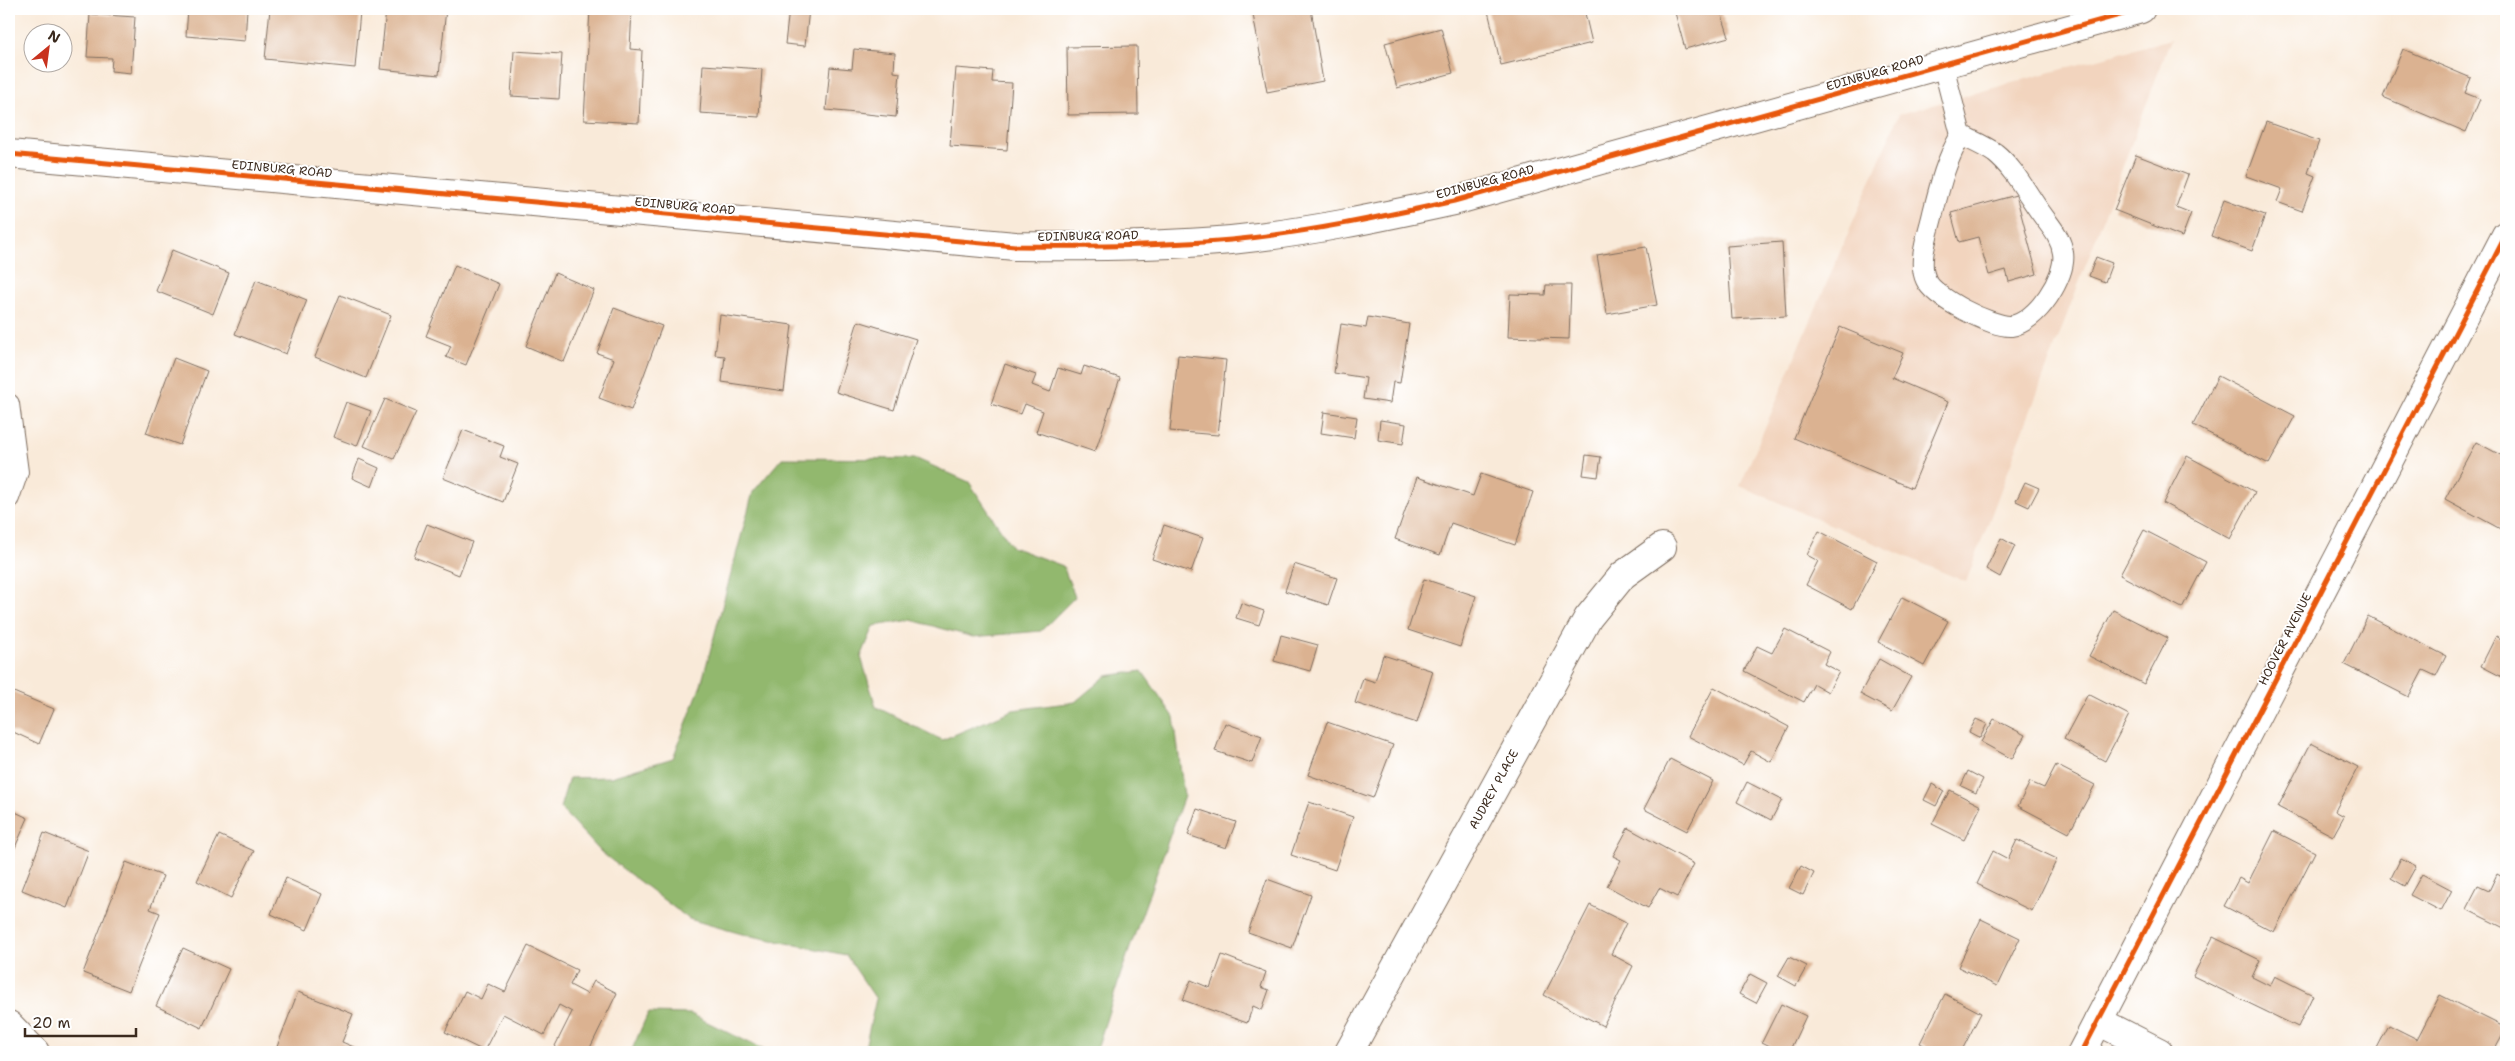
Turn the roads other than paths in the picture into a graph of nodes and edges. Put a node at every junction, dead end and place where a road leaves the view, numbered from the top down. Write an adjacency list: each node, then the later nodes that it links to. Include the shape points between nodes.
1 (2141, 9): 2 (main road, EDINBURG ROAD)
2 (1943, 65): 3 (lane); 4 (main road, EDINBURG ROAD, via 1454,201 1344,224 1232,239 1120,247 1015,246)
3 (1962, 135): 3 (lane, via 1951,152 1940,186 1923,264 1926,281 1963,310 2012,326 2027,319 2052,292 2061,274 2064,254 2059,237 1996,154)
4 (9, 154)
5 (2506, 235): 9 (main road, HOOVER AVENUE)
6 (9, 404): 7 (lane, via 18,472)
7 (9, 498)
8 (1662, 546): 12 (main road, AUDREY PLACE, via 1623,575 1588,618)
9 (2098, 1021): 13 (main road, HOOVER AVENUE); 14 (main road)
10 (9, 1025): 11 (main road)
11 (35, 1052)
12 (1349, 1052)
13 (2082, 1052)
14 (2159, 1052)

